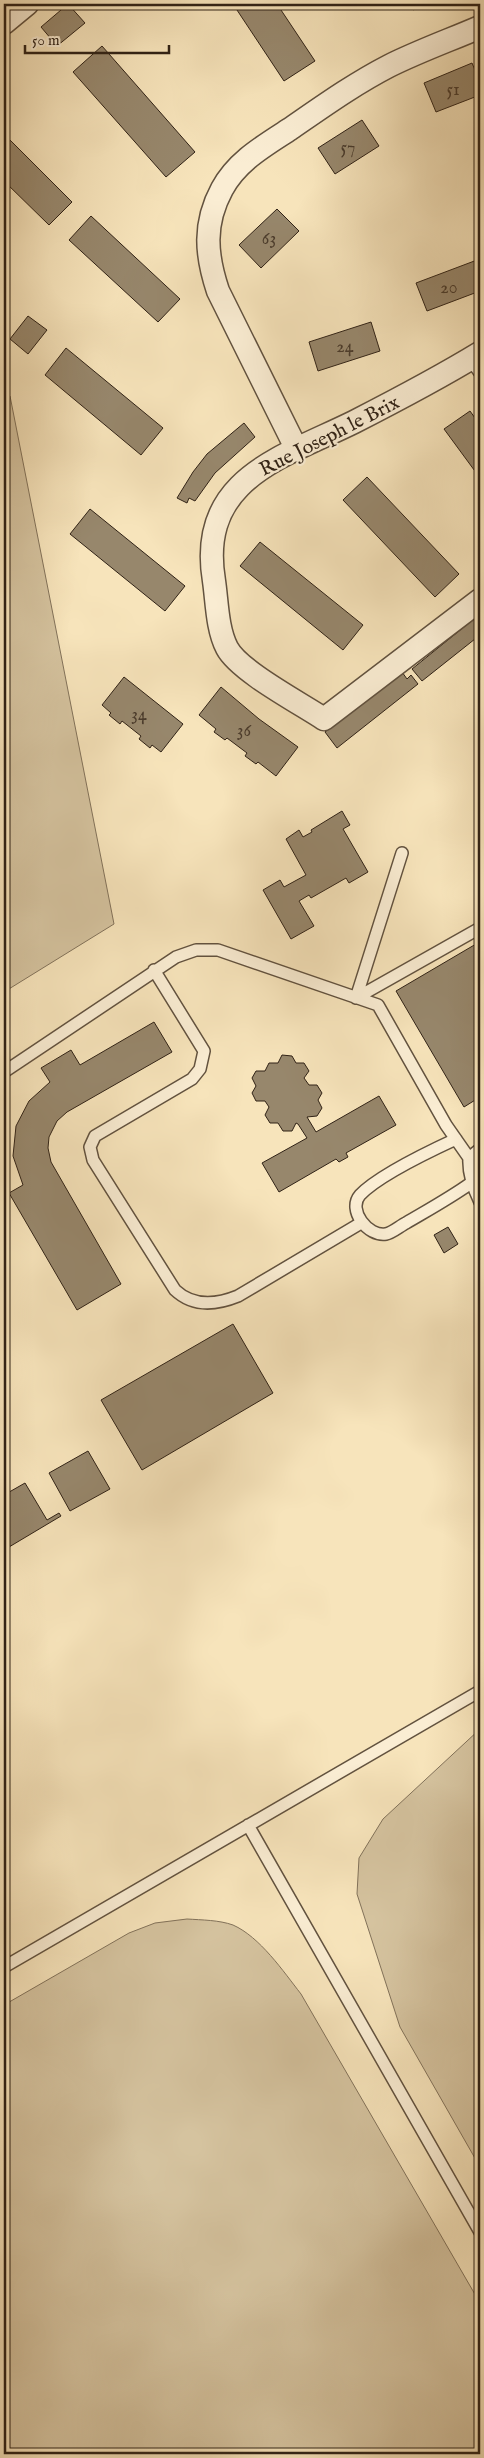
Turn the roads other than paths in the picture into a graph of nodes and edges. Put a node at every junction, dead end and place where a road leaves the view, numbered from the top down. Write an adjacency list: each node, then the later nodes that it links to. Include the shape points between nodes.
1 (28, 4): 2 (street)
2 (4, 23)
3 (480, 27): 5 (street, via 389,66 345,92 246,158 222,189 207,238 209,265 218,292)
4 (477, 362): 5 (street, Rue Joseph le Brix)
5 (296, 448): 6 (street, Rue Joseph le Brix, via 268,462 247,478 229,496 218,517 211,566 226,647 237,661 324,719)
6 (480, 600)
7 (402, 853): 10 (lane)
8 (480, 928): 10 (lane)
9 (154, 970): 10 (lane, via 196,950 218,950); 11 (lane); 18 (lane, via 204,1051 200,1069 192,1079 95,1136 90,1146 93,1160 174,1290 184,1298 201,1303 222,1303)
10 (356, 998): 12 (lane, via 378,1005)
11 (4, 1072)
12 (456, 1140): 14 (lane); 18 (lane, via 378,1181 359,1196 356,1207)
13 (480, 1149): 14 (lane)
14 (469, 1158): 15 (lane); 16 (lane)
15 (480, 1166)
16 (471, 1184): 17 (lane); 18 (lane, via 386,1234 371,1232)
17 (480, 1202)
18 (362, 1223)
19 (480, 1690): 20 (lane)
20 (248, 1825): 21 (lane); 22 (lane)
21 (4, 1967)
22 (480, 2232)

